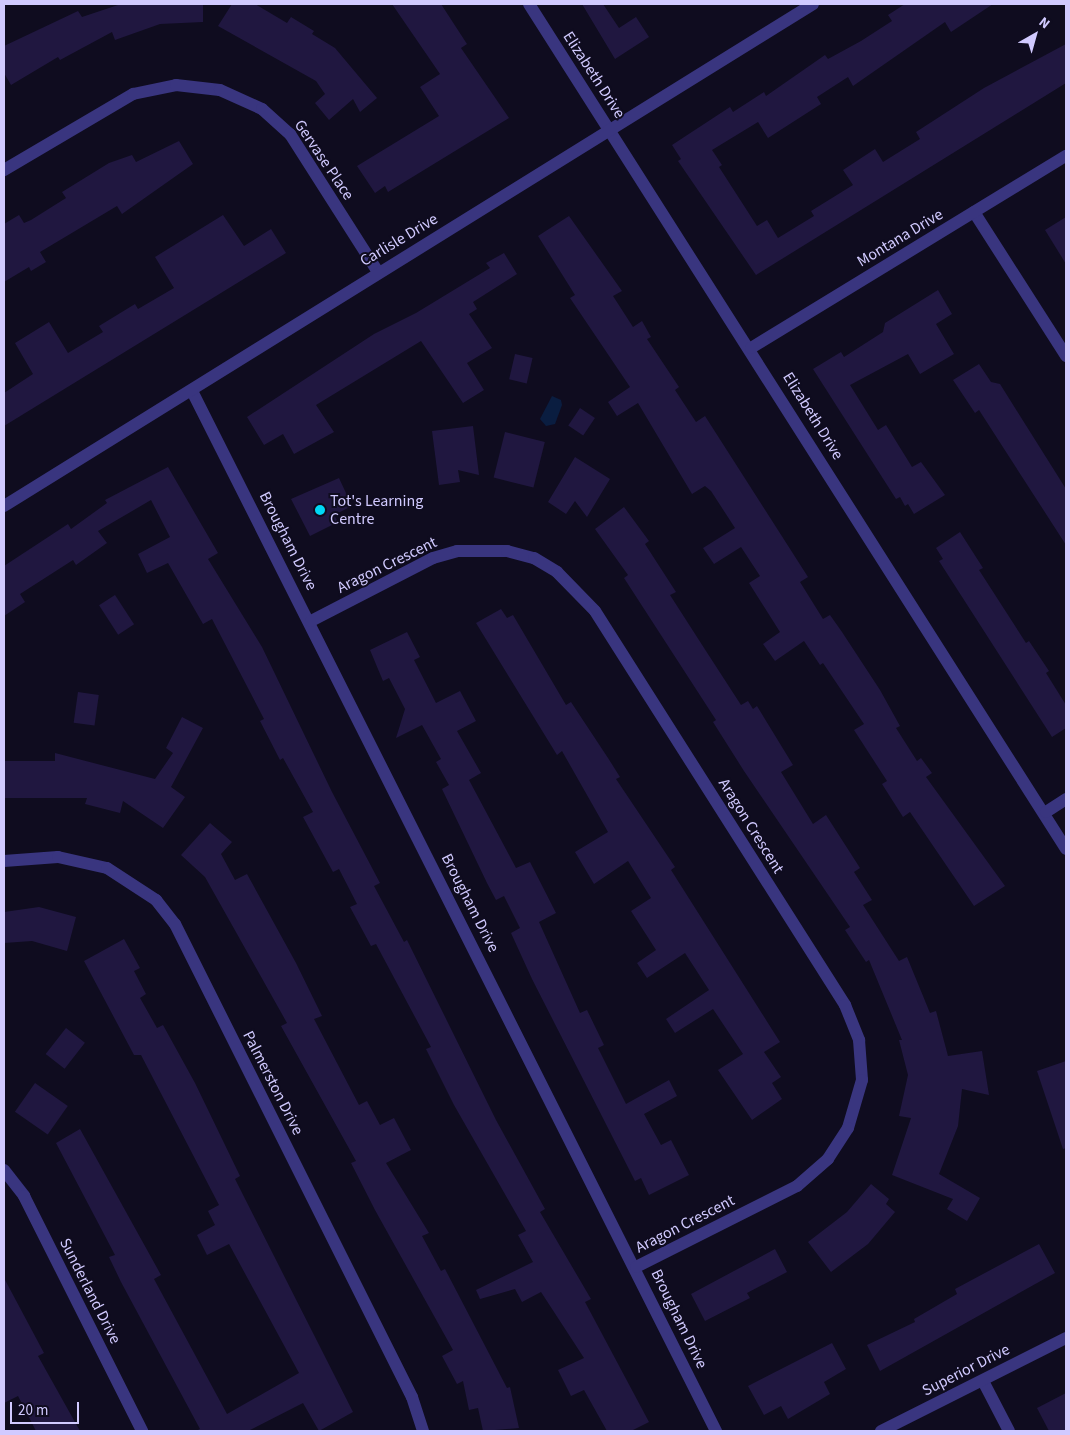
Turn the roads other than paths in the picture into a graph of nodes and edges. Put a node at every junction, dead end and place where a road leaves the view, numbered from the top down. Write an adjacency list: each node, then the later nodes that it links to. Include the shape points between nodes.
1 (529, 4): 3 (street, Elizabeth Drive)
2 (812, 4): 3 (street, Carlisle Drive)
3 (611, 131): 7 (street, Carlisle Drive); 8 (street, Elizabeth Drive)
4 (1066, 156): 6 (street, Montana Drive)
5 (4, 170): 7 (street, Gervase Place, via 133,94 176,85 220,90 262,109 290,134)
6 (974, 212): 8 (street, Montana Drive); 9 (street)
7 (378, 272): 10 (street, Carlisle Drive)
8 (751, 348): 14 (street, Elizabeth Drive)
9 (1066, 356)
10 (192, 391): 11 (street, Carlisle Drive); 12 (street, Brougham Drive)
11 (4, 506)
12 (311, 621): 18 (street, Brougham Drive); 18 (street, Aragon Crescent, via 433,558 456,551 514,552 557,572 595,611 846,1005 859,1040 862,1080 848,1128 828,1159 797,1186)
13 (1066, 800): 14 (street)
14 (1046, 812): 15 (street, Elizabeth Drive)
15 (1066, 849)
16 (4, 861): 22 (street, Palmerston Drive, via 58,857 107,868 156,900 175,924 412,1397)
17 (4, 1170): 21 (street, Sunderland Drive, via 24,1196)
18 (636, 1267): 23 (street, Brougham Drive)
19 (1066, 1338): 20 (street, Superior Drive)
20 (984, 1381): 24 (street, Superior Drive); 25 (street)
21 (142, 1431)
22 (423, 1431)
23 (716, 1431)
24 (881, 1431)
25 (1009, 1431)

